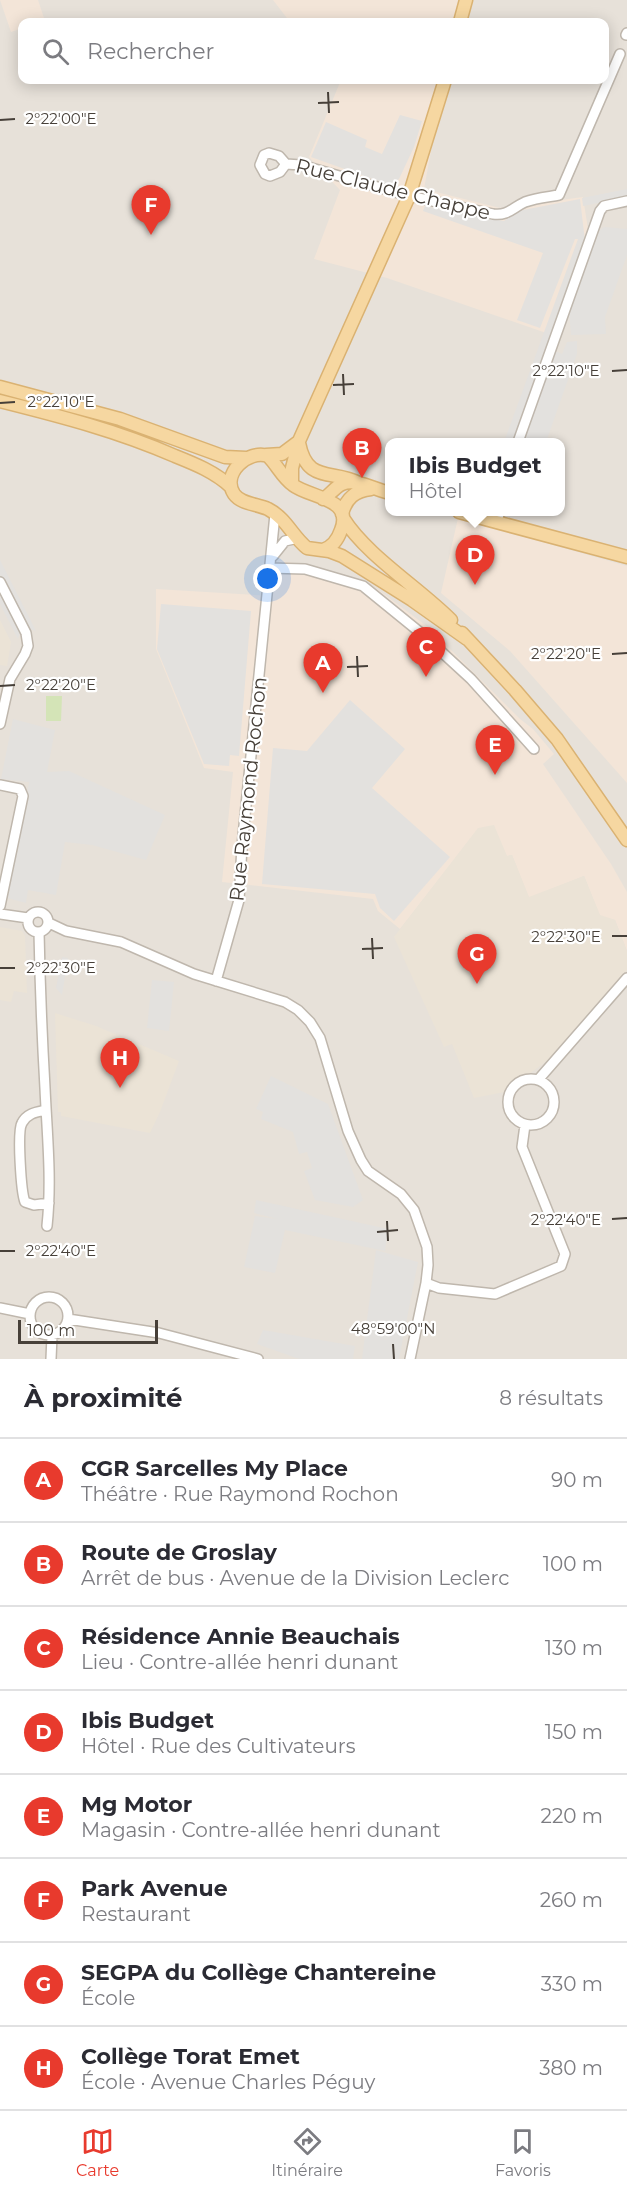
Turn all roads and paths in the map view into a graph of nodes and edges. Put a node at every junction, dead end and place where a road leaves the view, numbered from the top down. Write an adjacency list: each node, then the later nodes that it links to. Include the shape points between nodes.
1 (466, 0): 2 (main road)
2 (461, 18)
3 (620, 54): 4 (street, Rue Claude Chappe)
4 (609, 79)
5 (444, 84): 8 (main road)
6 (607, 84): 8 (street, Rue Claude Chappe, via 559,195 522,203 502,215)
7 (286, 164): 8 (street, Rue Claude Chappe)
8 (409, 196): 13 (main road)
9 (627, 201): 12 (street, via 604,206 600,211)
10 (0, 387): 15 (main road, via 120,419 225,458)
11 (0, 401): 18 (main road, via 145,443 204,469)
12 (519, 438)
13 (299, 441): 14 (main road, via 284,453); 16 (main road, via 310,468); 17 (main road)
14 (266, 455): 15 (main road); 17 (main road)
15 (246, 458): 18 (main road, via 234,471)
16 (359, 483): 19 (main road); 21 (main road, via 342,484)
17 (292, 484): 21 (main road)
18 (231, 487): 22 (main road, via 241,500)
19 (373, 489): 20 (main road); 23 (main road, via 349,498)
20 (385, 492)
21 (323, 499): 23 (main road, via 335,502)
22 (275, 514): 25 (main road); 28 (street, Rue Raymond Rochon)
23 (343, 516): 26 (main road, via 337,539); 30 (main road, via 364,544 435,605)
24 (498, 517): 27 (main road)
25 (298, 538): 26 (main road, via 307,548); 28 (street, via 277,548)
26 (323, 550): 30 (main road, via 352,562)
27 (627, 557)
28 (269, 564): 32 (street, via 305,569 363,586 471,679); 41 (street, Rue Raymond Rochon, via 239,900)
29 (0, 582): 31 (street, via 28,640 25,654 10,679)
30 (467, 639): 34 (main road, via 557,739)
31 (0, 724)
32 (534, 749)
33 (0, 785): 35 (street, via 20,789 23,796)
34 (625, 838)
35 (0, 906)
36 (0, 914): 37 (street)
37 (28, 918): 38 (street, via 35,911 42,912); 39 (street, via 30,928)
38 (49, 923): 39 (street); 41 (street, via 66,931 121,942)
39 (39, 932): 43 (street)
40 (627, 978): 42 (street)
41 (216, 981): 47 (street, via 285,1002 315,1029 361,1160 368,1171 400,1194 414,1210 428,1247)
42 (538, 1080): 44 (street, via 553,1096 552,1110 544,1121); 44 (street, via 517,1083 508,1096 513,1117)
43 (46, 1110): 45 (street); 45 (street, via 31,1113 22,1123 21,1181 25,1202)
44 (525, 1125): 47 (street, via 522,1147 565,1254 561,1266 495,1294)
45 (49, 1203): 46 (street)
46 (47, 1226)
47 (426, 1283): 54 (street)
48 (0, 1308): 49 (street)
49 (30, 1314): 50 (street, via 50,1292 62,1302); 51 (street, via 36,1330)
50 (68, 1319): 51 (street, via 63,1330); 53 (street, via 159,1334)
51 (52, 1336): 52 (street)
52 (51, 1359)
53 (258, 1359)
54 (410, 1359)

